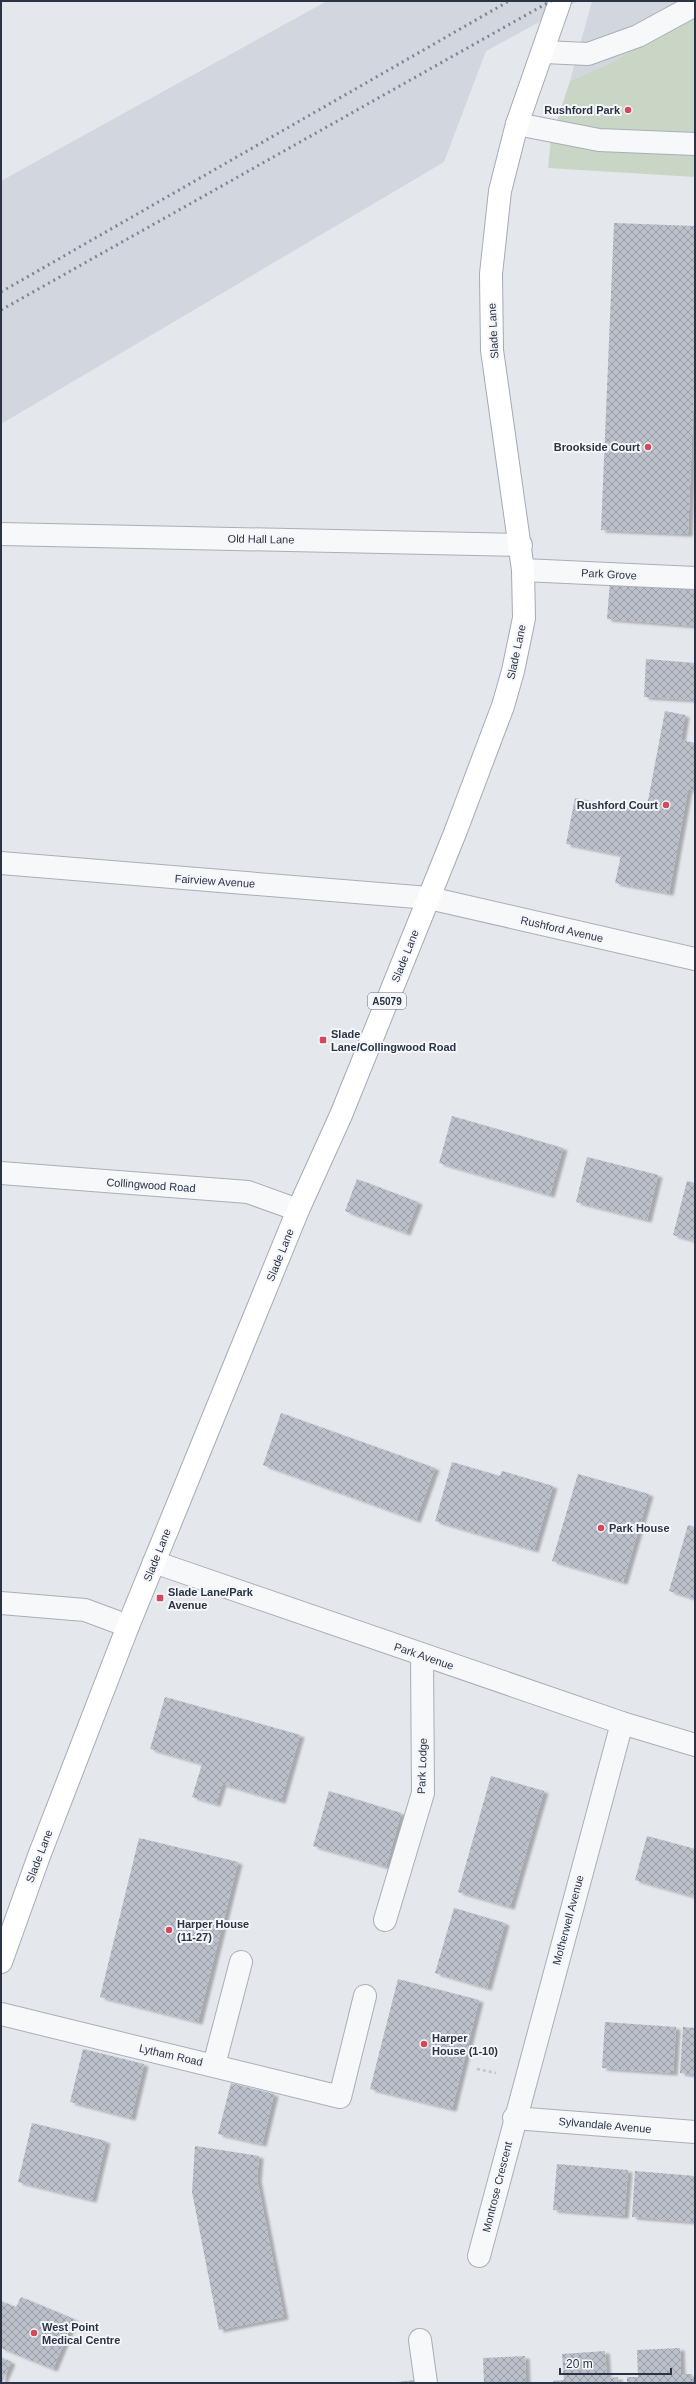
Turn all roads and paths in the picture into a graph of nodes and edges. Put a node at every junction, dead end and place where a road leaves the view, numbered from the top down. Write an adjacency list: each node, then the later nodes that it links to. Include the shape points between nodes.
1 (560, 1): 3 (main road, Slade Lane / A5079)
2 (695, 5): 3 (street, via 638,36 588,54)
3 (544, 52): 4 (main road, Slade Lane / A5079)
4 (517, 124): 5 (street, via 599,140); 7 (main road, Slade Lane / A5079, via 500,191 491,274 492,350)
5 (695, 144)
6 (1, 534): 7 (street, Old Hall Lane)
7 (521, 545): 8 (main road, Slade Lane / A5079)
8 (523, 570): 9 (street, Park Grove); 11 (main road, Slade Lane / A5079, via 524,618 513,671 497,721)
9 (695, 578)
10 (1, 863): 11 (street, Fairview Avenue)
11 (429, 898): 12 (street, Rushford Avenue); 14 (main road, Slade Lane / A5079, via 341,1115)
12 (695, 959)
13 (1, 1173): 14 (street, Collingwood Road, via 248,1192)
14 (298, 1210): 15 (main road, Slade Lane / A5079)
15 (154, 1562): 17 (main road, Slade Lane / A5079); 18 (street, Park Avenue)
16 (1, 1603): 17 (street, via 85,1610)
17 (128, 1626): 22 (main road, Slade Lane / A5079)
18 (422, 1655): 19 (street, Park Avenue); 21 (street, Park Lodge, via 423,1793)
19 (622, 1723): 20 (street, Park Avenue); 27 (street, Motherwell Avenue)
20 (695, 1745)
21 (385, 1920)
22 (1, 1962)
23 (241, 1962): 26 (street)
24 (365, 1996): 26 (street, Lytham Road, via 340,2097)
25 (1, 2014): 26 (street, Lytham Road)
26 (214, 2065)
27 (514, 2118): 28 (street, Sylvandale Avenue); 29 (street, Montrose Crescent)
28 (695, 2132)
29 (479, 2256)
30 (420, 2340): 31 (street)
31 (426, 2383)

